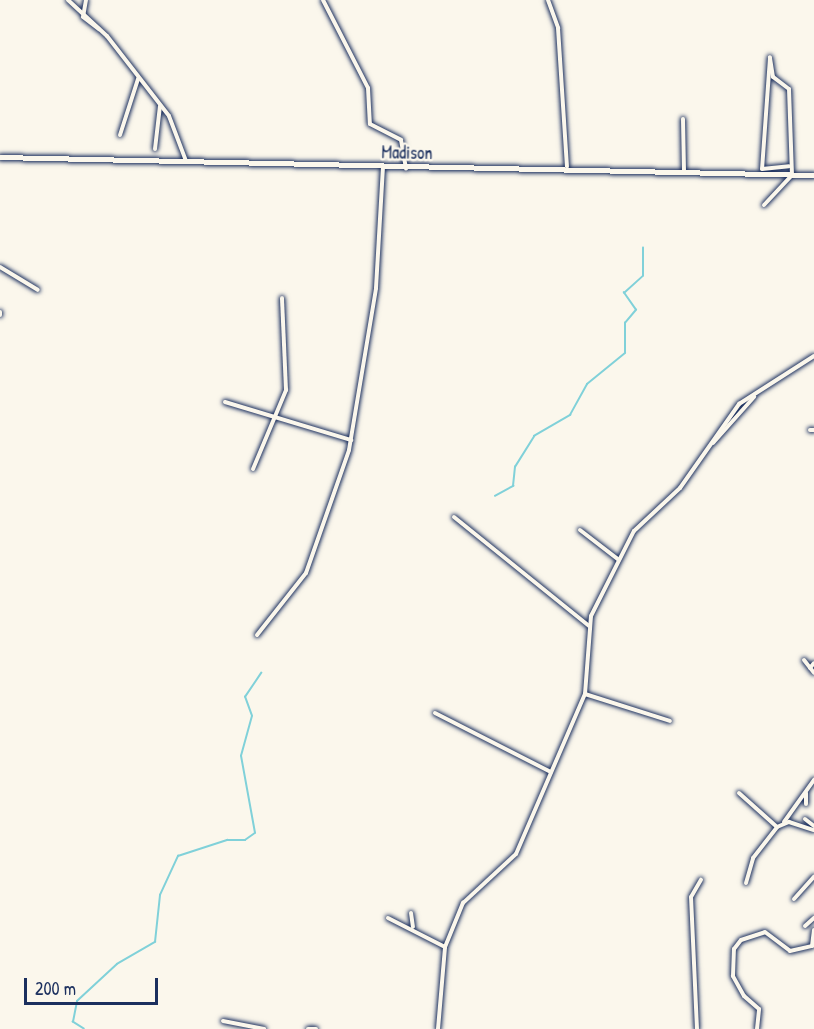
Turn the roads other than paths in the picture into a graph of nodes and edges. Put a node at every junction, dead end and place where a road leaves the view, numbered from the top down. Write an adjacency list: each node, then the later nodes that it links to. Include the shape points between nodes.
1 (68, 0): 5 (street)
2 (86, 0): 5 (street)
3 (323, 0): 16 (street, via 368,88 370,124 401,140)
4 (548, 0): 14 (street, via 558,28)
5 (82, 13): 6 (street, via 100,29)
6 (138, 79): 7 (street); 9 (street)
7 (160, 106): 10 (street); 12 (street)
8 (683, 119): 17 (street)
9 (120, 135)
10 (155, 149)
11 (0, 157): 12 (street, Madison)
12 (186, 162): 15 (street, Madison)
13 (789, 166): 13 (street, via 789,89 773,77 770,57 762,169); 18 (street)
14 (567, 167): 16 (street, Madison); 17 (street, Madison)
15 (382, 168): 16 (street, Madison); 27 (street, via 377,279)
16 (406, 169)
17 (684, 171): 18 (street, Madison)
18 (792, 175): 19 (street, Madison); 20 (street)
19 (814, 175)
20 (764, 205)
21 (0, 267): 22 (street)
22 (38, 290)
23 (282, 298): 26 (street, via 286,390)
24 (814, 356): 31 (street, via 761,387 720,426 680,488 634,531)
25 (225, 402): 26 (street)
26 (272, 419): 27 (street); 28 (street)
27 (351, 440): 33 (street, via 306,573)
28 (253, 469)
29 (454, 517): 32 (street)
30 (580, 530): 31 (street)
31 (619, 560): 32 (street)
32 (589, 626): 38 (street)
33 (257, 635)
34 (804, 660): 36 (street)
35 (814, 663): 36 (street)
36 (810, 668): 37 (street)
37 (814, 673)
38 (585, 694): 40 (street); 41 (street)
39 (435, 713): 41 (street)
40 (670, 721)
41 (551, 772): 61 (street, via 516,854 463,903)
42 (814, 780): 43 (street)
43 (806, 791): 45 (street); 47 (street)
44 (739, 793): 48 (street)
45 (806, 804)
46 (805, 819): 49 (street)
47 (784, 823): 48 (street); 49 (street)
48 (777, 827): 52 (street, via 753,858)
49 (814, 828)
50 (814, 877): 53 (street)
51 (701, 880): 67 (street, via 691,897)
52 (746, 883)
53 (794, 899)
54 (411, 913): 58 (street)
55 (388, 918): 58 (street, via 396,925)
56 (814, 918): 57 (street)
57 (805, 926)
58 (413, 927): 61 (street)
59 (814, 930): 60 (street)
60 (813, 946): 68 (street, via 790,951 765,932 741,940 734,949 734,976 744,996 759,1010)
61 (446, 947): 66 (street)
62 (223, 1021): 63 (street)
63 (264, 1029)
64 (308, 1029): 65 (street)
65 (316, 1029)
66 (438, 1029)
67 (697, 1029)
68 (757, 1029)

